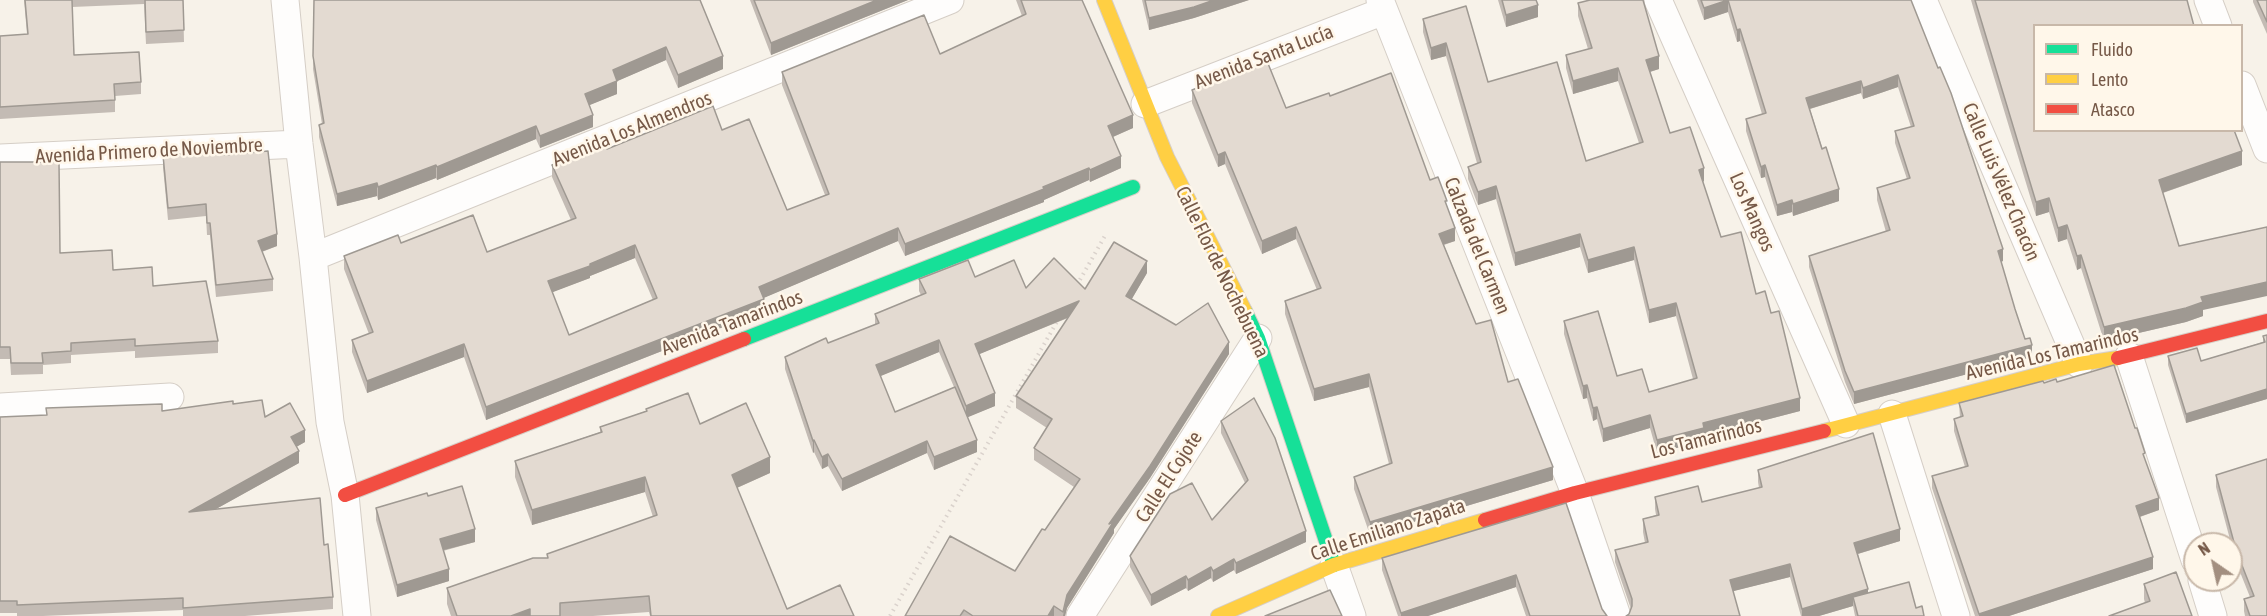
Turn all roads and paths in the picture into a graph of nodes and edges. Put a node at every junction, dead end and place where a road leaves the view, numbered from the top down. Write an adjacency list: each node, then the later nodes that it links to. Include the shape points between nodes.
1 (285, 0): 11 (street)
2 (950, 0): 16 (street, Avenida Los Almendros)
3 (1104, 0): 10 (street, Calle Flor de Nochebuena)
4 (1658, 0): 26 (street, Los Mangos)
5 (1923, 0): 22 (street, Calle Luis Vélez Chacón)
6 (2208, 0): 8 (street)
7 (1382, 5): 10 (street, Avenida Santa Lucía); 27 (street, Calzada del Carmen)
8 (2217, 24)
9 (2243, 90): 12 (street)
10 (1145, 104): 20 (street, Calle Flor de Nochebuena, via 1167,157)
11 (298, 144): 13 (street, Avenida Primero de Noviembre); 16 (street)
12 (2267, 148)
13 (0, 158)
14 (1133, 187): 28 (street, Avenida Tamarindos)
15 (1110, 228): 17 (path)
16 (313, 257): 28 (street, via 330,422)
17 (1075, 289)
18 (1064, 310): 33 (path)
19 (2267, 321): 21 (street, Avenida Los Tamarindos)
20 (1258, 338): 30 (street, Calle Flor de Nochebuena); 34 (street, Calle El Cojote)
21 (2129, 356): 22 (street, Avenida Los Tamarindos); 29 (street)
22 (2079, 364): 25 (street, Avenida Los Tamarindos)
23 (170, 397): 24 (street)
24 (0, 407)
25 (1892, 414): 26 (street, Avenida Los Tamarindos); 38 (street)
26 (1846, 424): 27 (street, Los Tamarindos)
27 (1575, 493): 30 (street, Calle Emiliano Zapata); 37 (street, Calzada del Carmen)
28 (345, 495): 32 (street)
29 (2186, 532)
30 (1334, 565): 35 (street, Calle Emiliano Zapata); 36 (street, Calle Flor de Nochebuena)
31 (2206, 592): 39 (street)
32 (357, 616)
33 (890, 616)
34 (1080, 616)
35 (1218, 616)
36 (1352, 616)
37 (1617, 616)
38 (1956, 616)
39 (2213, 616)

